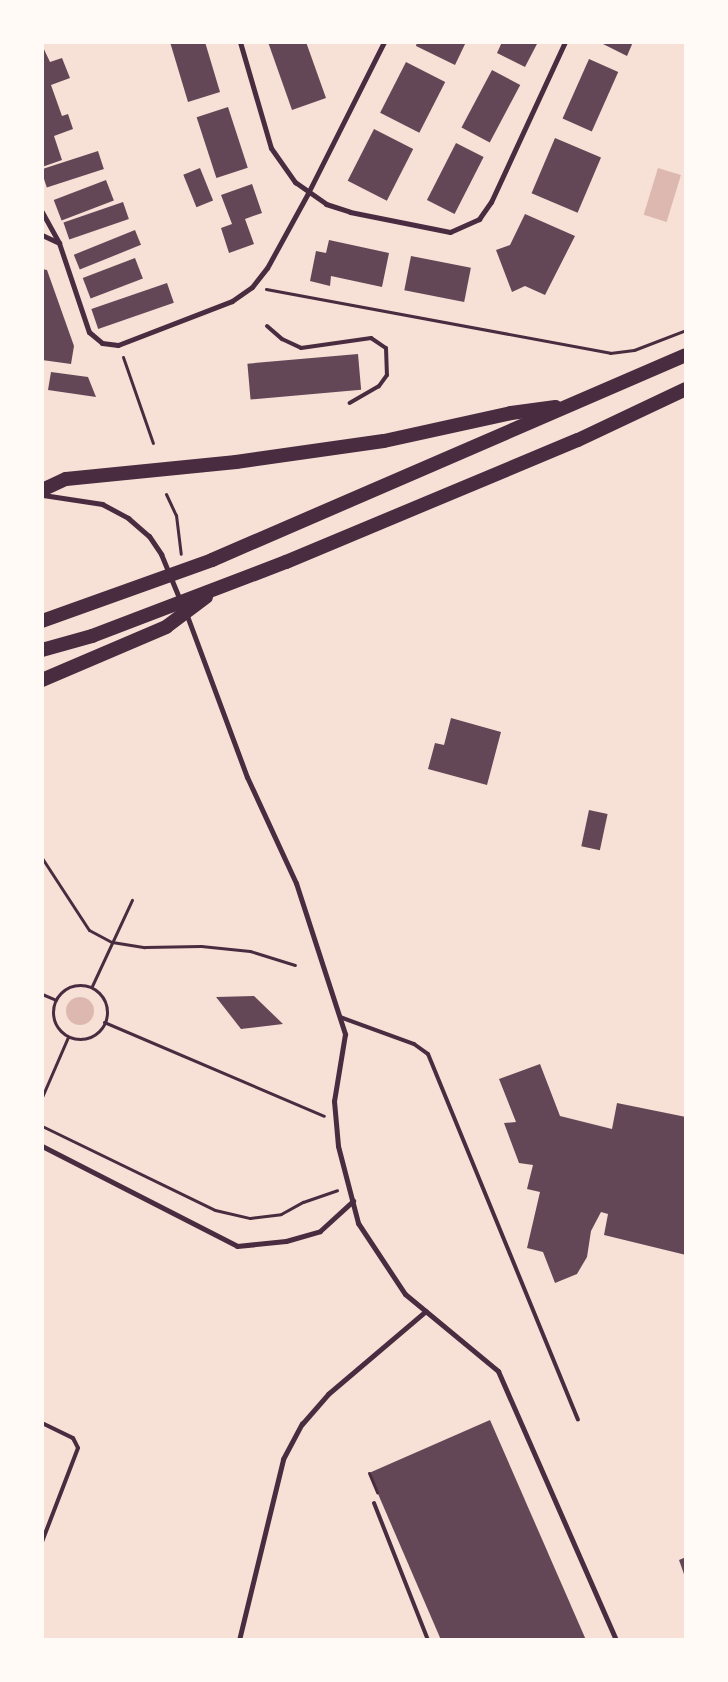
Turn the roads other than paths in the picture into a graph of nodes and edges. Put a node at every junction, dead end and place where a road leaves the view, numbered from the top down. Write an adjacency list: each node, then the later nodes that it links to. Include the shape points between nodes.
1 (240, 42): 4 (street, via 271,148 283,168)
2 (384, 42): 4 (street)
3 (565, 42): 4 (street, via 491,202 480,219 470,226 450,232 359,214 326,204)
4 (308, 194): 7 (street, via 267,268 252,287 232,301 118,345 102,343 89,332)
5 (42, 212): 7 (street)
6 (42, 235): 7 (street)
7 (59, 243)
8 (267, 326): 11 (lane, via 282,339 301,348 372,338 386,348 387,376 379,386)
9 (686, 355): 12 (highway)
10 (686, 389): 15 (highway, via 578,440)
11 (350, 403)
12 (574, 405): 13 (highway, via 510,413 374,442 236,462 66,479); 16 (highway, via 212,560)
13 (42, 490)
14 (42, 494): 19 (street, via 102,504 128,518 149,536 161,554 196,637 247,777 296,883)
15 (219, 588): 17 (highway); 18 (highway, via 166,627)
16 (42, 621)
17 (42, 650)
18 (42, 680)
19 (340, 1017): 21 (street, via 345,1034 334,1101 338,1146); 23 (lane, via 414,1044 428,1054)
20 (42, 1146): 21 (street, via 237,1246 286,1242 320,1231)
21 (353, 1201): 22 (street, via 358,1222 405,1294)
22 (426, 1311): 27 (street, via 328,1394 302,1424 283,1459); 29 (street, via 498,1370)
23 (578, 1419)
24 (42, 1423): 26 (lane, via 73,1438 78,1448)
25 (374, 1503): 28 (lane)
26 (42, 1542)
27 (240, 1640)
28 (428, 1640)
29 (616, 1640)

